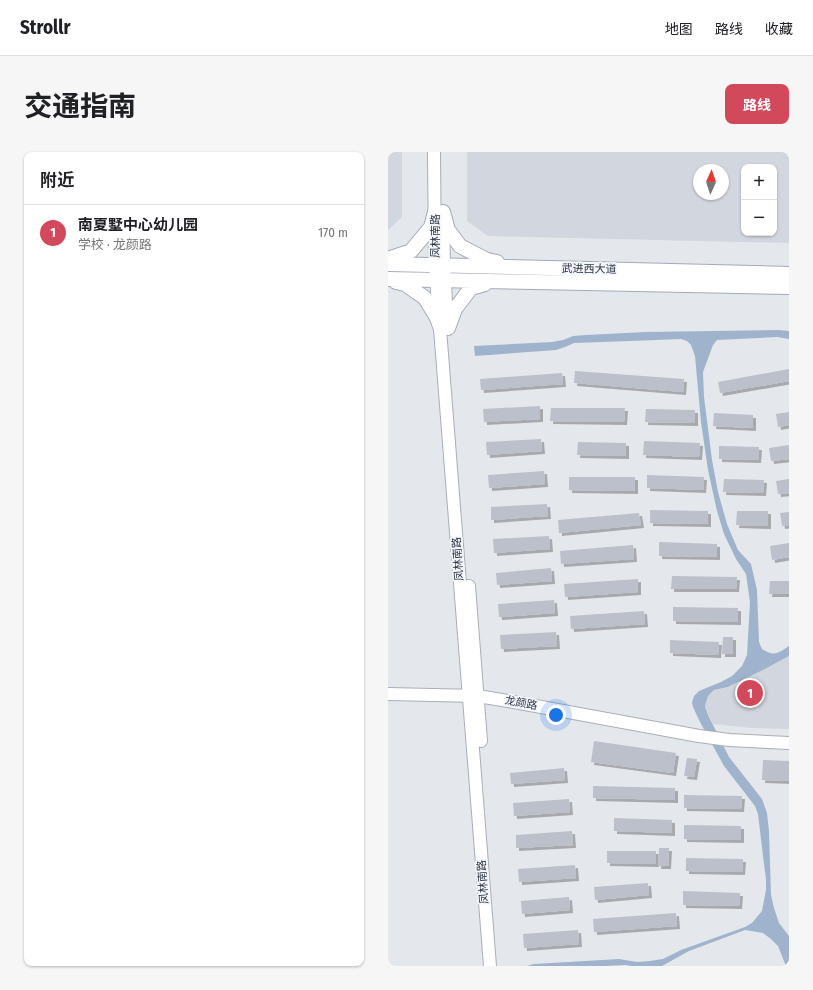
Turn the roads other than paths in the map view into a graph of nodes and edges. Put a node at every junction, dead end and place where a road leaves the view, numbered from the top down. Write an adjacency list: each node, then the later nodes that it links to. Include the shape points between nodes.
1 (434, 152): 3 (main road, 凤林南路)
2 (442, 152): 3 (main road, 凤林南路)
3 (439, 212): 4 (main road, via 431,227 411,251); 6 (main road, 凤林南路); 7 (main road, via 460,246 487,260)
4 (388, 259)
5 (388, 264): 6 (main road, 武进西大道)
6 (439, 265): 7 (main road, 武进西大道); 10 (main road, 凤林南路)
7 (539, 268): 8 (main road, 武进西大道)
8 (789, 274)
9 (388, 280): 10 (main road, 武进西大道); 13 (main road, via 405,284 425,298)
10 (441, 280): 11 (main road, 武进西大道); 13 (main road, 凤林南路)
11 (499, 281): 12 (main road, 武进西大道); 13 (main road, via 471,288)
12 (789, 287)
13 (444, 329): 15 (main road, 凤林南路)
14 (388, 694): 15 (main road, 龙颜路)
15 (473, 696): 16 (main road, 龙颜路, via 699,736); 17 (main road, 凤林南路); 18 (main road, 凤林南路)
16 (789, 743)
17 (490, 966)
18 (498, 966)

